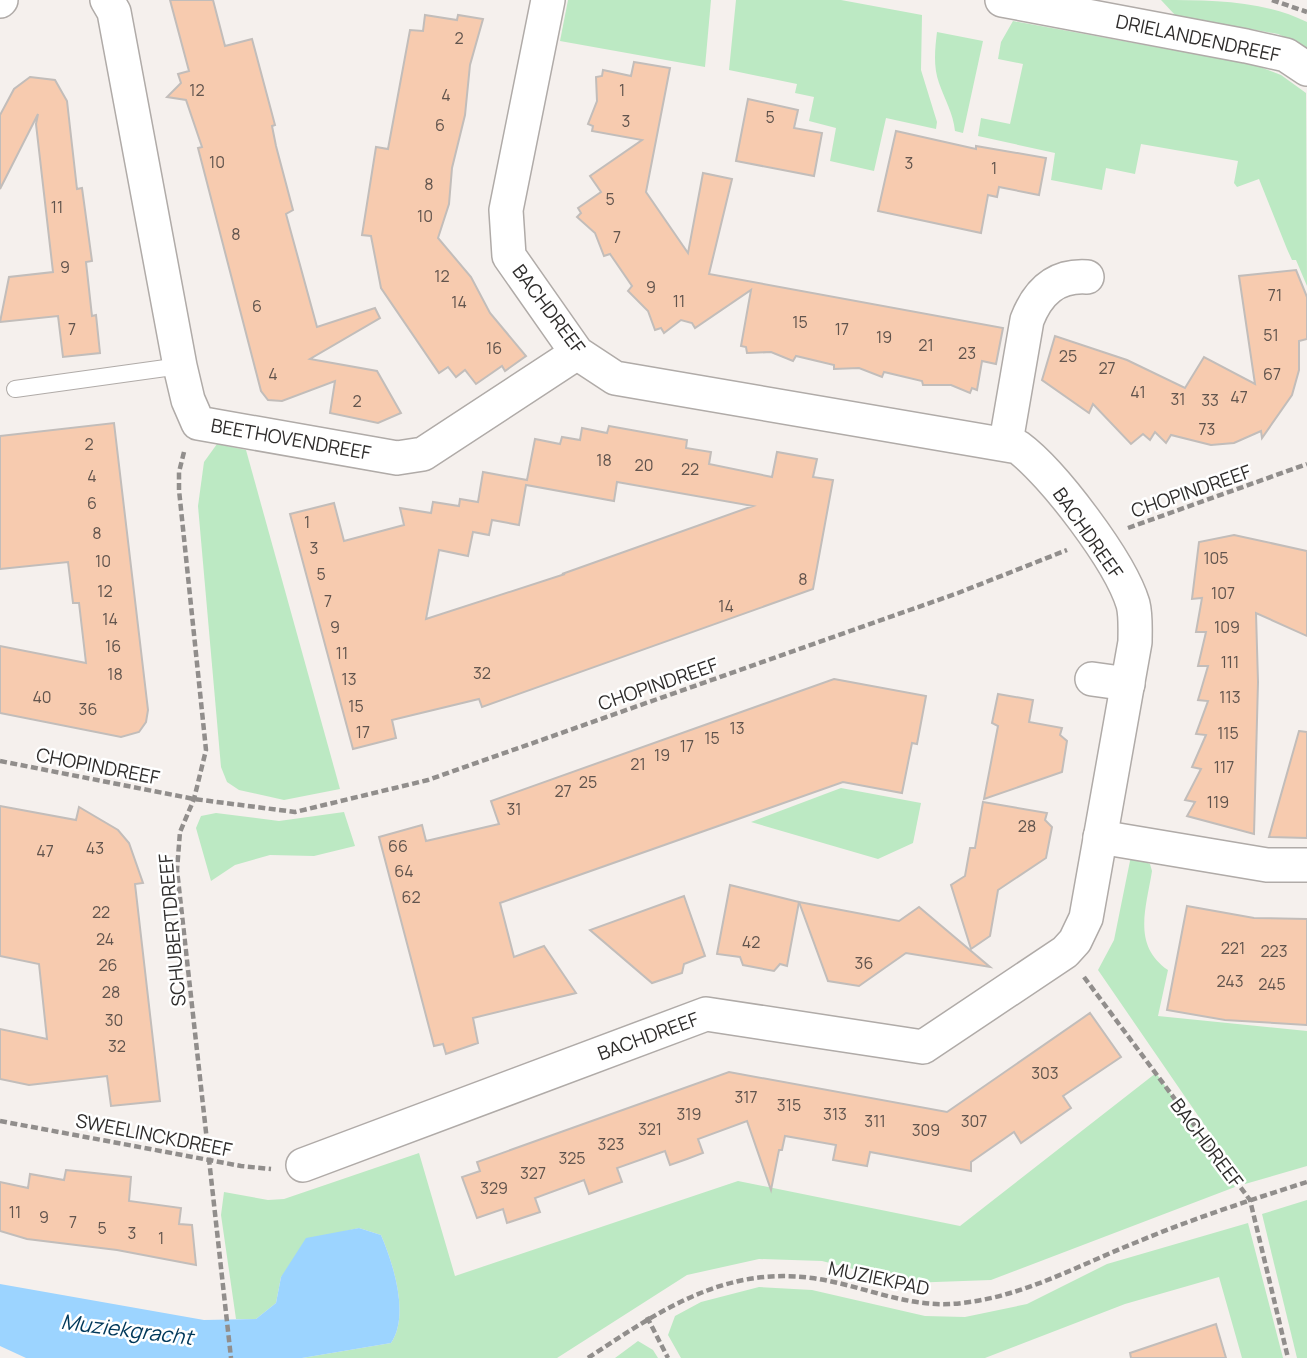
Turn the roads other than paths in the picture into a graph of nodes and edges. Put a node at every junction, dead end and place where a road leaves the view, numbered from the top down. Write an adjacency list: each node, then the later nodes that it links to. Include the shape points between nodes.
1 (107, 0): 7 (street, BEETHOVENDREEF, via 114,12)
2 (548, 0): 6 (street, BACHDREEF, via 506,210 509,256)
3 (1002, 0): 4 (street, DRIELANDENDREEF, via 1286,55)
4 (1307, 69)
5 (1087, 277): 9 (street, via 1062,278 1033,304)
6 (577, 352): 7 (street, BEETHOVENDREEF, via 423,454 397,458 198,423); 9 (street, BACHDREEF, via 615,378)
7 (180, 366): 8 (lane)
8 (15, 389)
9 (1006, 442): 11 (street, BACHDREEF, via 1035,459 1097,538 1133,603 1135,642)
10 (1092, 679): 11 (street)
11 (1128, 684): 12 (street, BACHDREEF)
12 (1100, 836): 13 (street, via 1267,865); 14 (street, BACHDREEF, via 1083,928 1065,952 923,1047 706,1014)
13 (1307, 865)
14 (303, 1164)

